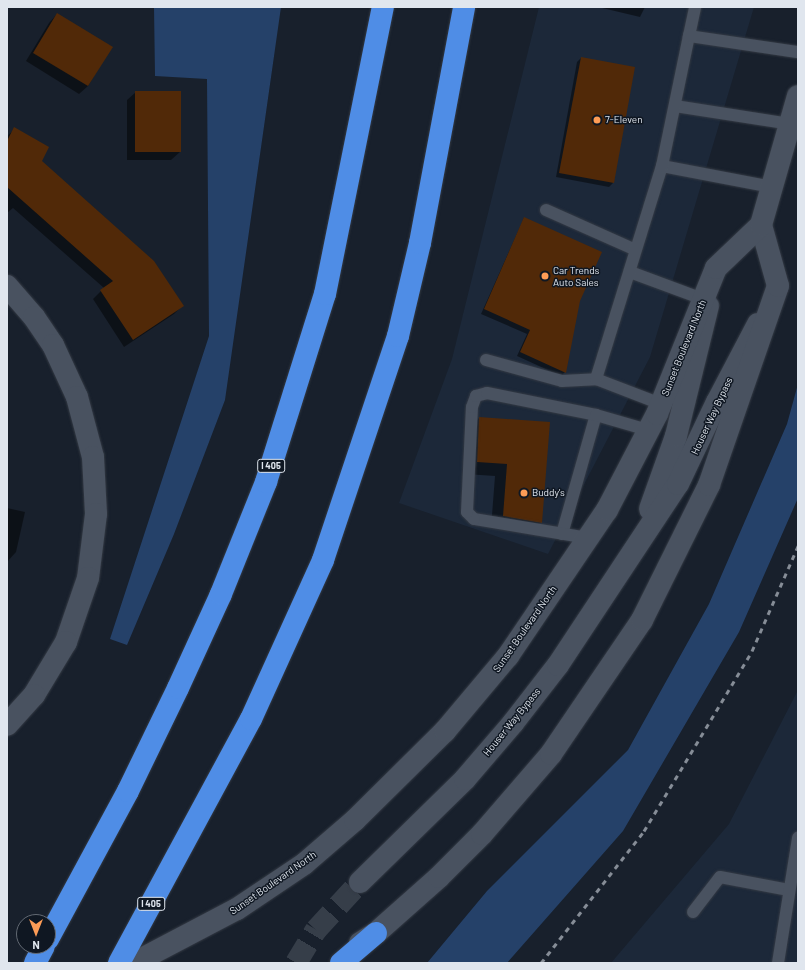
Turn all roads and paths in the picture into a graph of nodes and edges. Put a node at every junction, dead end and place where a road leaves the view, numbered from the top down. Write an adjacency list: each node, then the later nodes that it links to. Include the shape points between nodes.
1 (383, 7): 32 (highway, I 405, via 324,294 266,482 221,594 178,688 128,790)
2 (464, 7): 37 (highway, I 405, via 420,243 398,336 323,560 250,719)
3 (695, 7): 4 (lane)
4 (689, 36): 5 (lane); 7 (lane)
5 (798, 52)
6 (798, 96): 8 (main road)
7 (675, 106): 8 (lane); 9 (lane)
8 (790, 124): 10 (main road)
9 (662, 166): 10 (lane); 13 (lane)
10 (772, 187): 12 (main road)
11 (546, 210): 13 (lane)
12 (761, 225): 14 (main road, Sunset Boulevard North); 17 (main road)
13 (636, 250): 15 (lane)
14 (716, 268): 18 (main road, Sunset Boulevard North); 26 (main road, Houser Way Bypass, via 676,436)
15 (630, 272): 18 (lane); 20 (lane)
16 (7, 286): 27 (main road, via 34,317 53,345 77,397 93,457 96,514 88,578 66,642 34,695)
17 (778, 286): 26 (main road, Houser Way Bypass, via 717,402 697,449 678,484); 33 (main road, via 710,485 642,620 551,754 482,834 439,877)
18 (704, 299): 21 (main road, Sunset Boulevard North)
19 (486, 360): 20 (lane, via 562,381)
20 (596, 379): 21 (lane)
21 (661, 404): 23 (main road, Sunset Boulevard North)
22 (596, 414): 23 (lane); 24 (lane); 24 (lane, via 487,393 476,396 472,407 467,512 474,518)
23 (648, 430): 25 (main road, Sunset Boulevard North, via 607,510)
24 (562, 534): 25 (lane)
25 (588, 538): 34 (main road, Sunset Boulevard North, via 508,656 445,731 406,770 355,820 304,864 238,909)
26 (638, 542): 29 (main road, Houser Way Bypass, via 587,623 513,723 414,832)
27 (7, 725)
28 (798, 838): 30 (lane)
29 (360, 882)
30 (789, 890): 31 (lane, via 720,877); 42 (lane)
31 (693, 912)
32 (56, 924)
33 (376, 933): 40 (main road); 41 (highway)
34 (186, 938): 38 (main road, Sunset Boulevard North); 39 (main road)
35 (40, 954): 36 (highway)
36 (35, 963)
37 (119, 963)
38 (134, 963)
39 (169, 963)
40 (331, 963)
41 (341, 963)
42 (778, 963)

